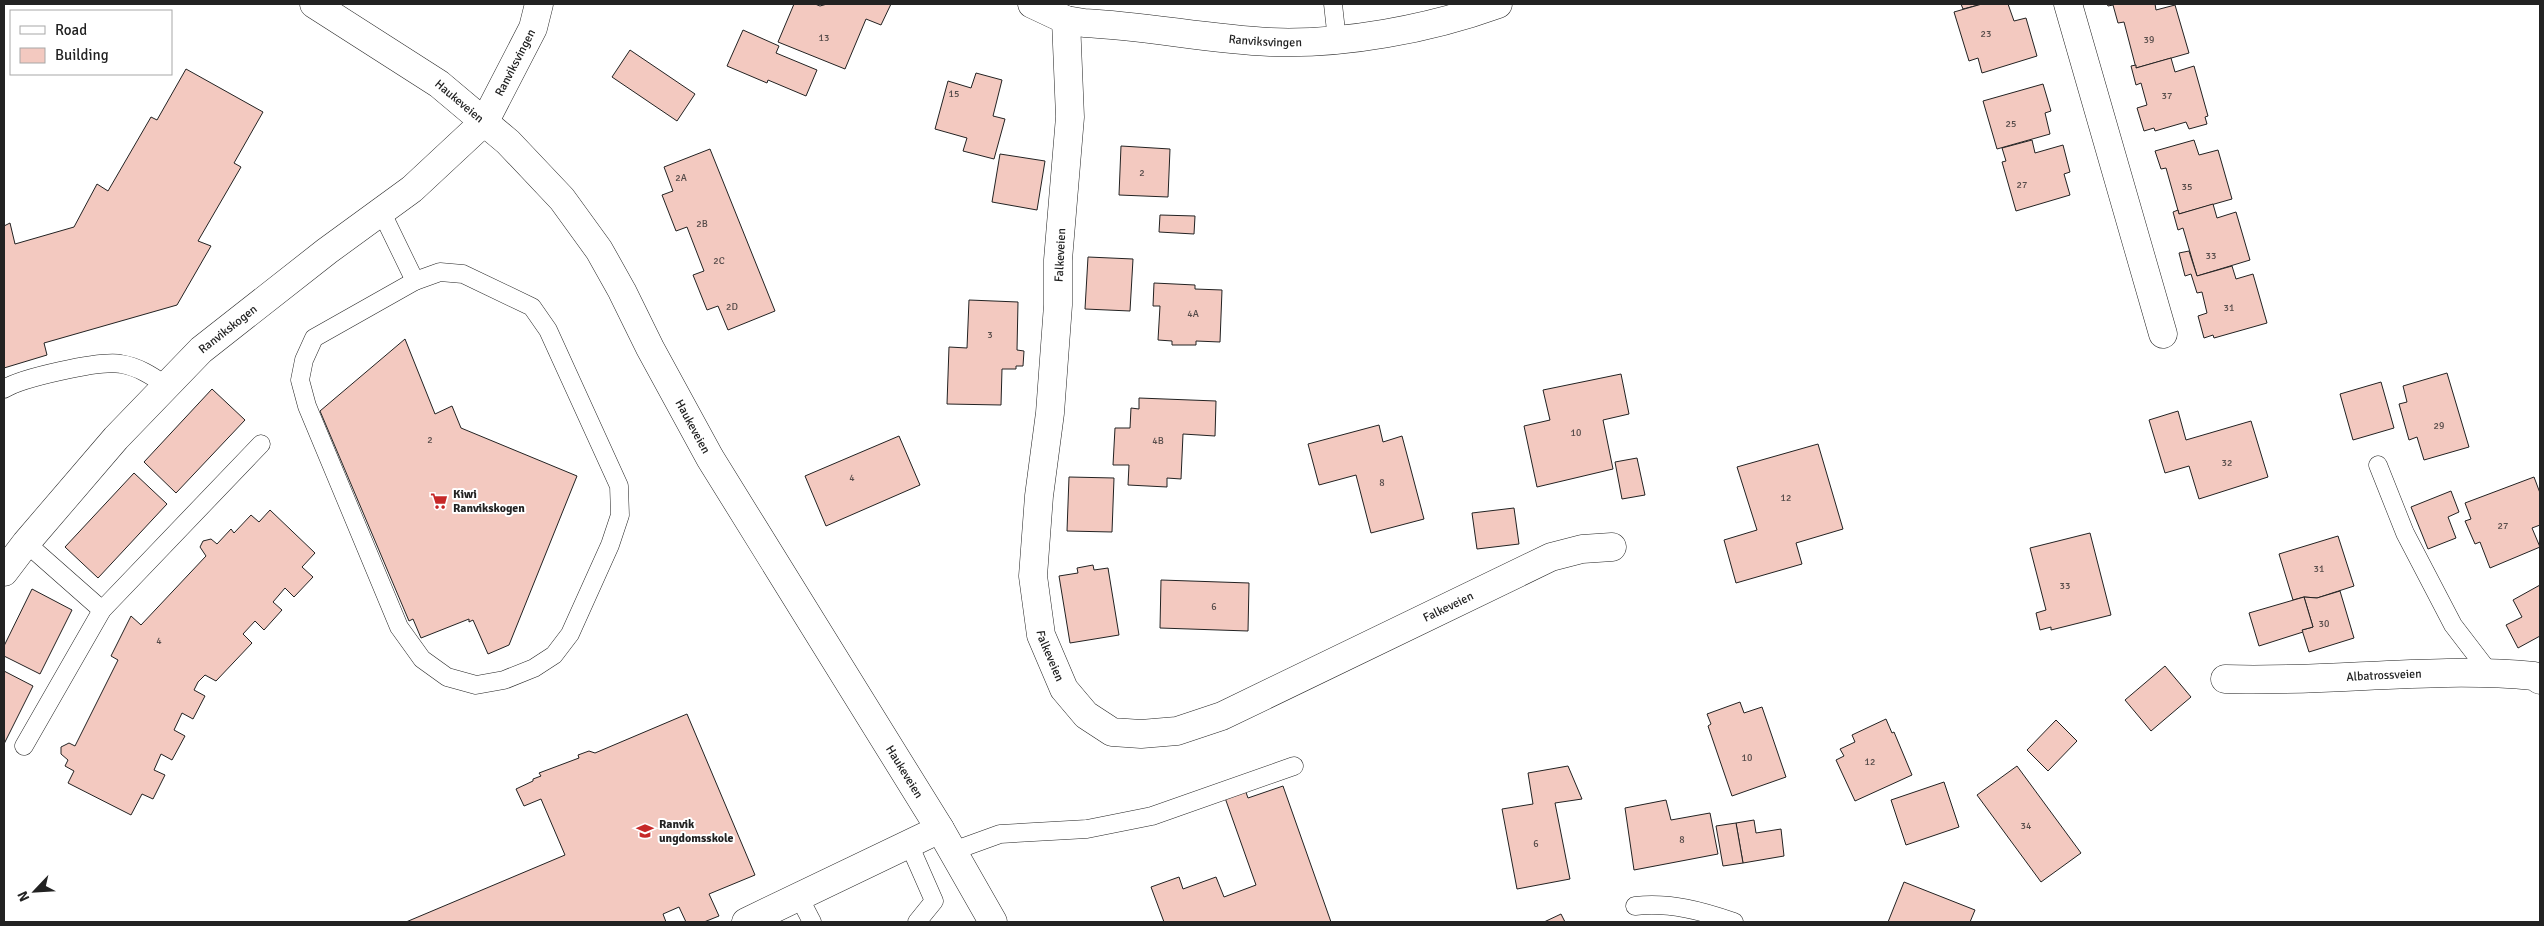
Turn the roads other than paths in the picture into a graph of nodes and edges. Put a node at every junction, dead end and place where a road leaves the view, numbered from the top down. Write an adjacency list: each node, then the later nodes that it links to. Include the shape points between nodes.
1 (314, 4): 9 (street, Haukeveien, via 439,84)
2 (539, 4): 9 (street, Ranviksvingen, via 531,33)
3 (1032, 4): 7 (street, Ranviksvingen)
4 (1333, 4): 8 (lane)
5 (1498, 4): 8 (street, Ranviksvingen, via 1424,25)
6 (2068, 4): 12 (street)
7 (1066, 20): 8 (street, Ranviksvingen, via 1268,42); 18 (street, Falkeveien, via 1070,117 1050,413 1033,576 1041,635 1064,689 1086,715 1112,732 1177,731 1222,716 1550,556)
8 (1337, 40)
9 (485, 121): 10 (street, Ranvikskogen, via 421,182); 26 (street, Haukeveien, via 562,199 599,250 710,458)
10 (382, 213): 11 (lane); 13 (street, Ranvikskogen, via 201,350)
11 (415, 281): 11 (lane, via 440,272 463,274 532,307 548,330 619,486 620,515 570,634 554,655 534,668 504,680 476,685 447,677 422,659 399,627 300,380 304,360 314,338)
12 (2164, 334)
13 (167, 386): 14 (lane, via 144,371 120,364 79,366); 17 (street, Ranvikskogen, via 116,438)
14 (4, 389)
15 (261, 444): 20 (lane)
16 (2378, 465): 21 (lane, via 2405,533 2453,625)
17 (26, 543): 19 (street, Ranvikskogen); 20 (lane)
18 (1612, 547)
19 (4, 572)
20 (102, 610): 24 (lane)
21 (2489, 672): 22 (street, Albatrossveien, via 2281,681); 23 (street, Albatrossveien, via 2534,676)
22 (2225, 679)
23 (2540, 680)
24 (24, 746)
25 (1294, 766): 26 (lane, via 1152,816 1087,829)
26 (946, 840): 27 (street); 33 (street, Haukeveien)
27 (909, 844): 28 (street); 32 (lane, via 934,901)
28 (799, 897): 30 (street); 31 (lane)
29 (1635, 906): 34 (lane, via 1654,904 1702,911)
30 (746, 922)
31 (812, 922)
32 (917, 922)
33 (993, 922)
34 (1734, 922)

